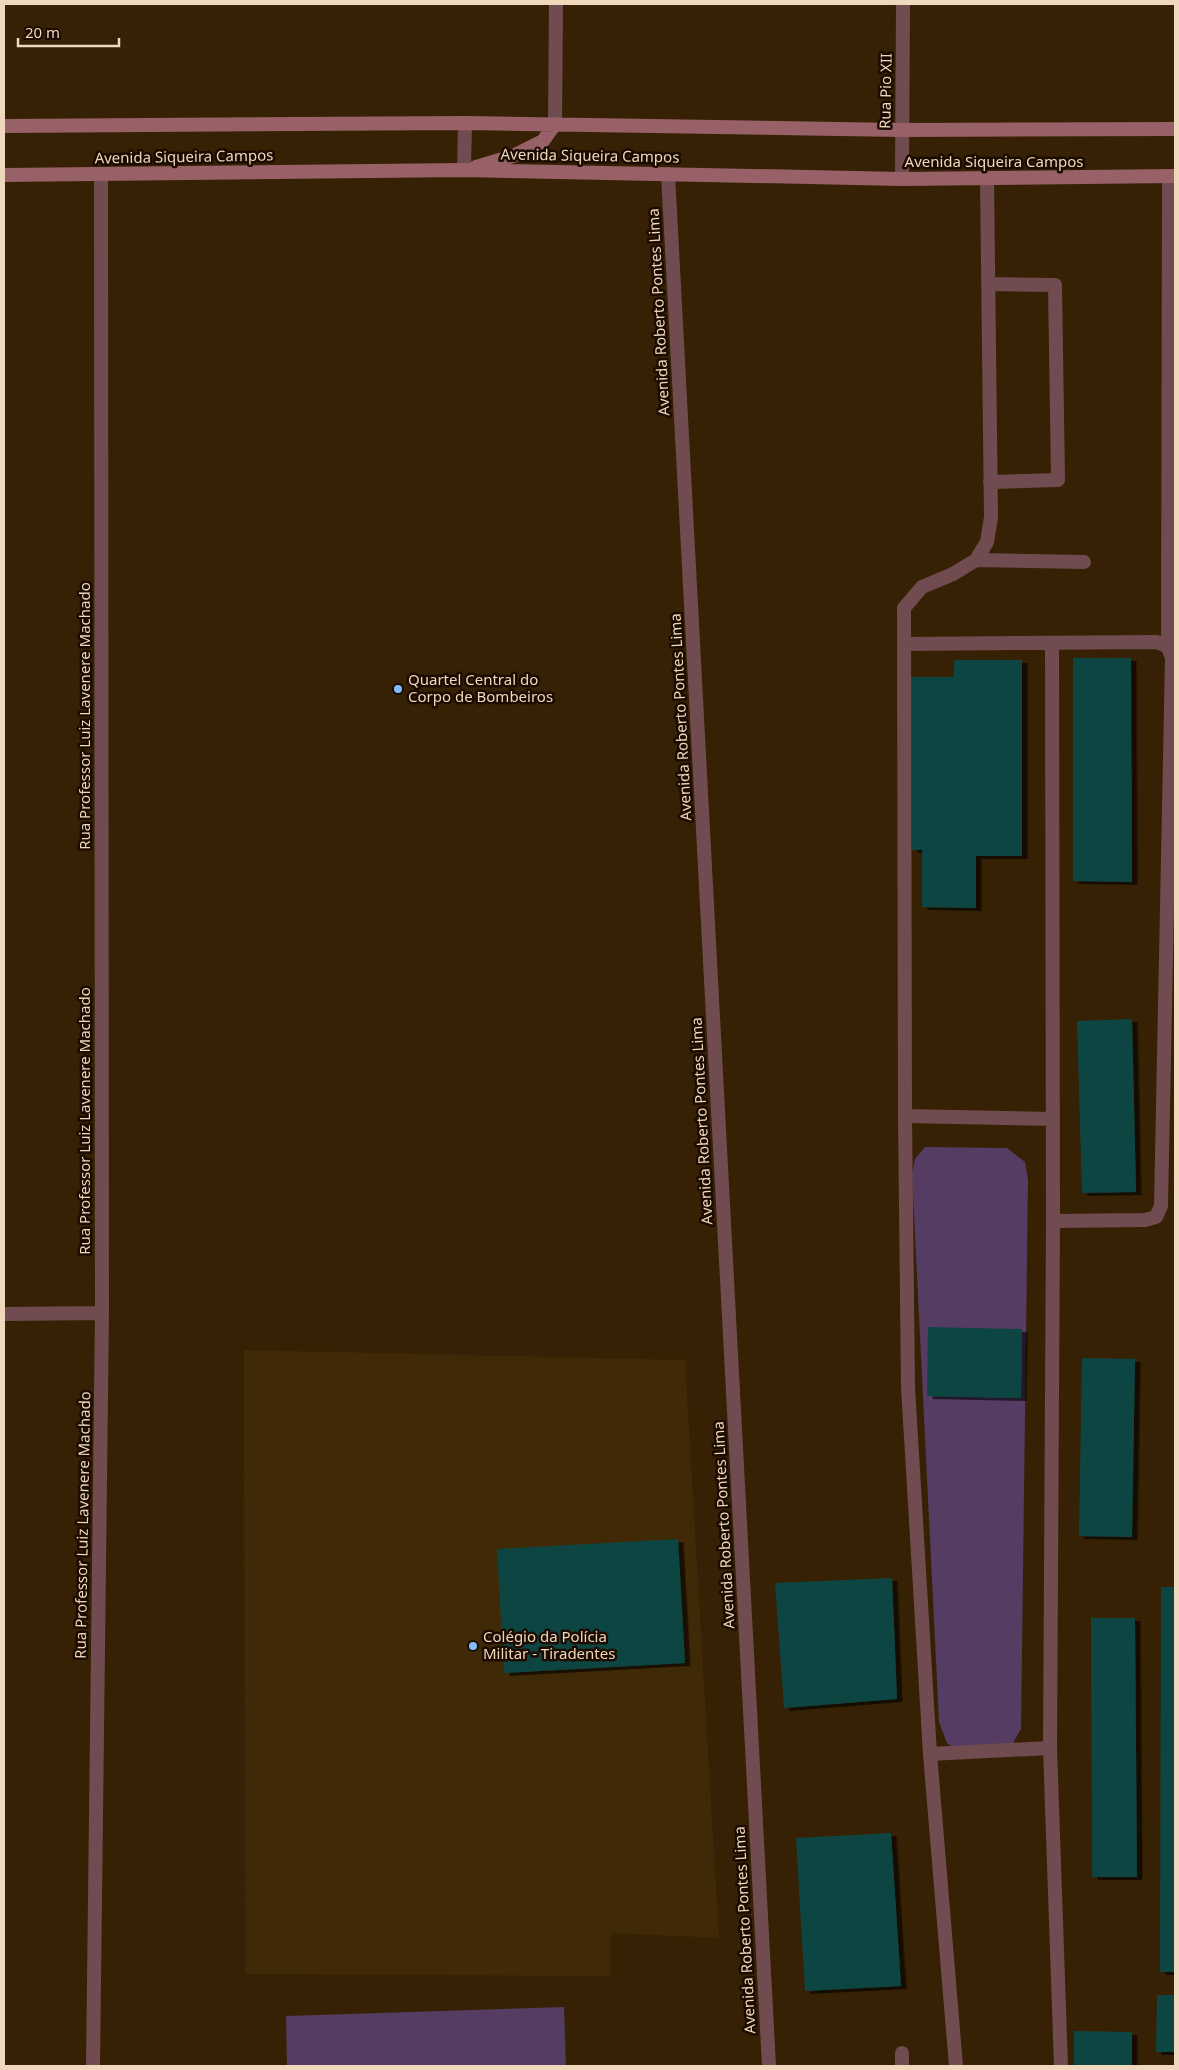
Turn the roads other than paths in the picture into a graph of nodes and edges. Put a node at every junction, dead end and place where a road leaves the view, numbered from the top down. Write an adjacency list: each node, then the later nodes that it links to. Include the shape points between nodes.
1 (556, 4): 4 (street)
2 (904, 4): 7 (street, Rua Pio XII)
3 (465, 124): 4 (main road, Avenida Siqueira Campos); 5 (main road, Avenida Siqueira Campos); 8 (street)
4 (555, 124): 7 (main road, Avenida Siqueira Campos); 8 (main road, via 543,141 513,156)
5 (4, 126)
6 (1175, 129): 7 (main road, Avenida Siqueira Campos)
7 (901, 130): 14 (street, Rua Pio XII)
8 (464, 170): 9 (main road, Avenida Siqueira Campos); 11 (main road, Avenida Siqueira Campos)
9 (668, 174): 14 (main road, Avenida Siqueira Campos); 30 (street, Avenida Roberto Pontes Lima)
10 (4, 175): 11 (main road, Avenida Siqueira Campos)
11 (101, 175): 25 (street, Rua Professor Luiz Lavenere Machado)
12 (1172, 176): 13 (main road, Avenida Siqueira Campos); 21 (street)
13 (987, 178): 14 (main road, Avenida Siqueira Campos); 15 (street)
14 (902, 179)
15 (989, 284): 16 (street); 16 (street, via 1055,285 1058,480)
16 (990, 482): 17 (street, via 987,542)
17 (976, 560): 18 (street); 20 (street, via 922,587 904,608)
18 (1084, 562)
19 (1052, 643): 20 (street); 21 (street, via 1157,642); 23 (street)
20 (904, 644): 22 (street)
21 (1168, 647): 24 (street, via 1172,668 1161,1206 1156,1217 1145,1220)
22 (905, 1116): 23 (street); 28 (street, via 908,1387)
23 (1053, 1119): 24 (street)
24 (1053, 1221): 27 (street)
25 (102, 1313): 26 (street); 29 (street, Rua Professor Luiz Lavenere Machado)
26 (4, 1314)
27 (1050, 1748): 28 (street); 32 (street)
28 (930, 1754): 31 (street)
29 (93, 2066)
30 (769, 2066)
31 (956, 2066)
32 (1061, 2066)

